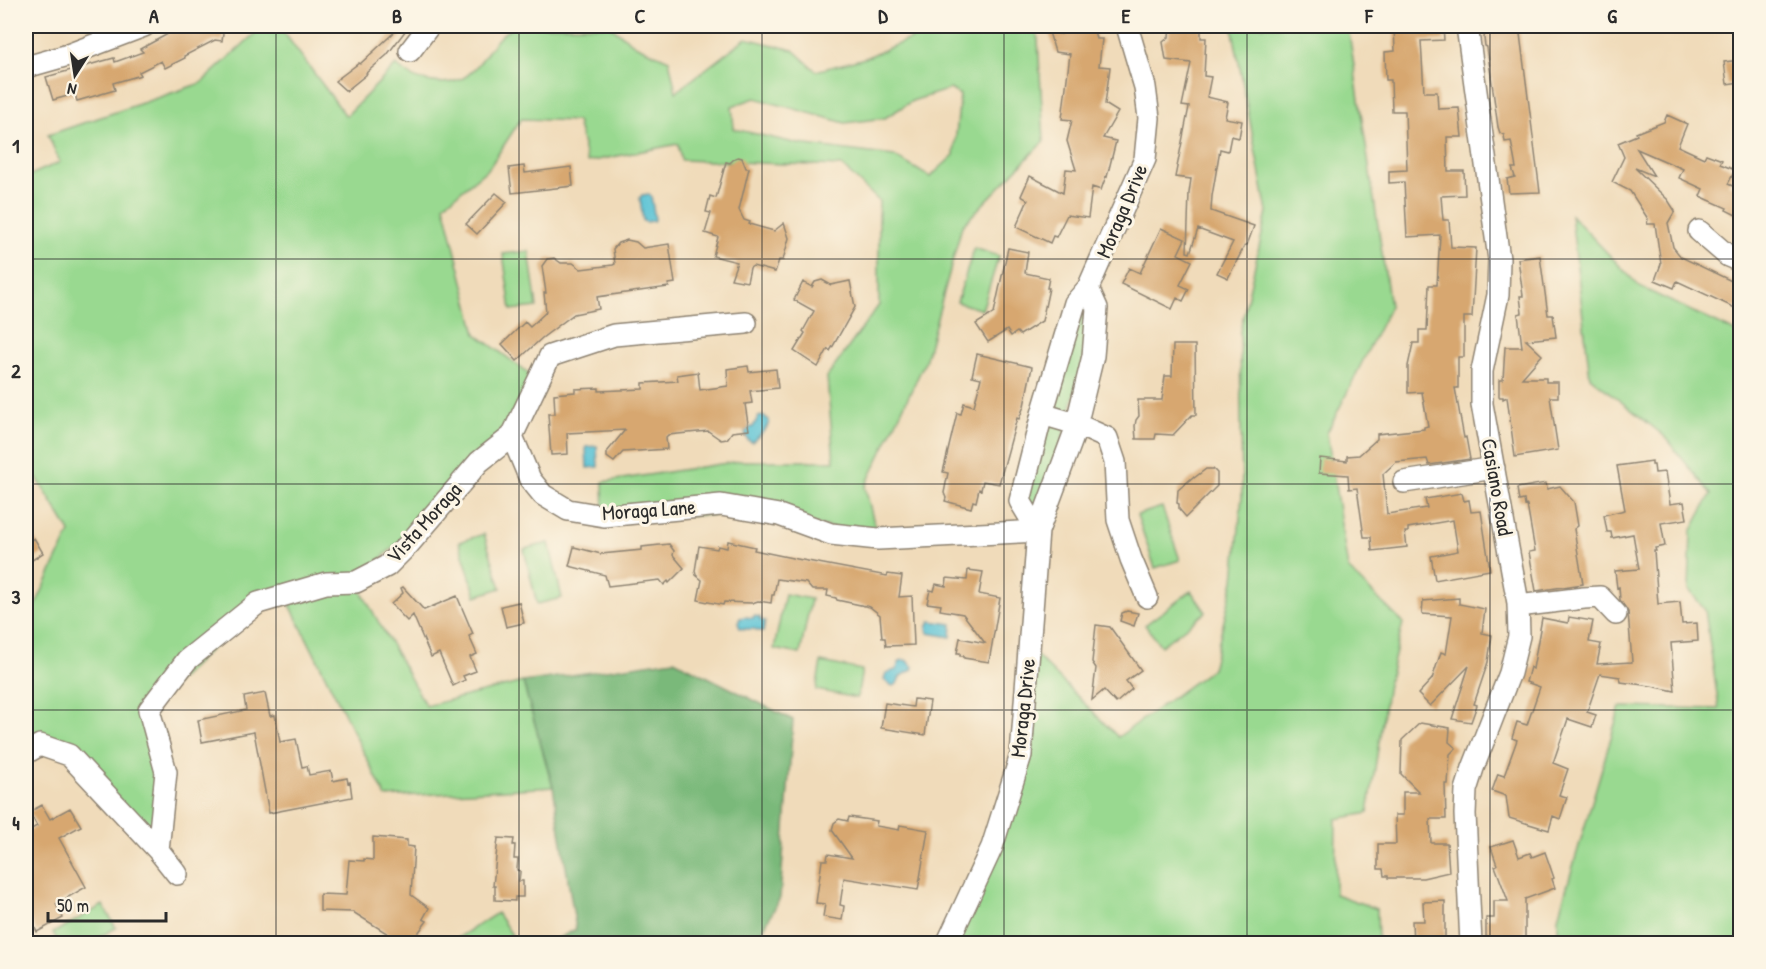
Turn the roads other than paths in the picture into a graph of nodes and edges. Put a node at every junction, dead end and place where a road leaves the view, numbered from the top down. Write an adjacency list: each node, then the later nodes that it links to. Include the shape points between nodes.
1 (144, 26): 6 (street)
2 (429, 26): 5 (street)
3 (1127, 26): 9 (street, Moraga Drive, via 1145,87 1149,118 1145,159)
4 (1467, 26): 14 (street, Casiano Road, via 1499,259 1498,295 1482,371 1482,404)
5 (410, 51)
6 (26, 67)
7 (1700, 231): 8 (street, via 1728,256)
8 (1740, 261)
9 (1088, 288): 11 (street, Moraga Drive, via 1075,303); 12 (street, Moraga Drive, via 1097,308 1092,357)
10 (746, 323): 13 (street, via 614,336 550,356)
11 (1042, 414): 12 (street); 16 (street, Moraga Drive, via 1020,501)
12 (1076, 424): 16 (street, Moraga Drive); 17 (street, via 1107,438 1116,462 1118,520)
13 (512, 436): 16 (street, Moraga Lane, via 530,479 543,495 568,510 603,516 721,505 779,515 831,534 878,539); 21 (street, Vista Moraga, via 479,462 387,566 356,582 326,583 258,603 187,660 149,710 166,771)
14 (1494, 468): 15 (street); 18 (street, Casiano Road)
15 (1404, 482)
16 (1038, 531): 23 (street, Moraga Drive, via 1021,755 992,847)
17 (1147, 597)
18 (1518, 606): 19 (street, via 1600,597); 24 (street, Casiano Road, via 1519,636 1510,674 1466,790)
19 (1616, 614)
20 (26, 753): 21 (street, via 40,745 69,755)
21 (158, 850): 22 (street)
22 (177, 874)
23 (947, 944)
24 (1471, 944)

